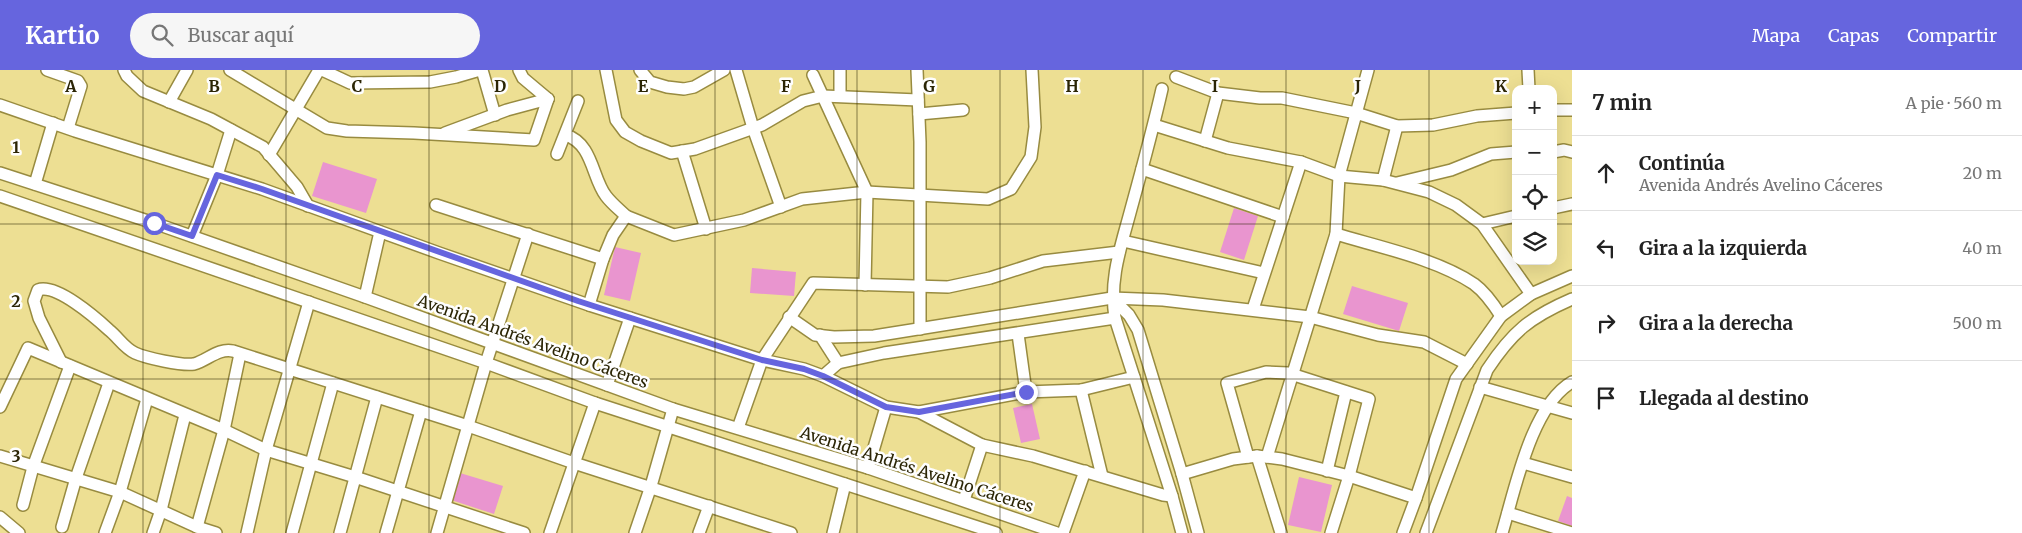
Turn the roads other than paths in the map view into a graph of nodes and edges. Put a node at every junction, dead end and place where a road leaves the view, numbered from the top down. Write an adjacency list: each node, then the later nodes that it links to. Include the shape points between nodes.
1 (48, 70): 40 (street, via 78,80 81,86)
2 (124, 70): 27 (street, via 143,91)
3 (187, 70): 27 (street)
4 (230, 70): 29 (street)
5 (321, 70): 6 (street, via 350,82 430,82); 29 (street)
6 (481, 70): 36 (street)
7 (519, 70): 24 (street, via 523,78)
8 (606, 70): 46 (street, via 616,120 625,132 671,153)
9 (640, 70): 10 (street, via 650,82 684,89)
10 (724, 70)
11 (736, 70): 41 (street)
12 (840, 70): 23 (street)
13 (917, 70): 25 (street)
14 (1032, 70): 61 (street, via 1035,127 1031,157 1011,189 988,199)
15 (1368, 70): 34 (street)
16 (1528, 70): 19 (street)
17 (813, 75): 22 (street)
18 (1176, 77): 21 (street)
19 (1529, 85)
20 (1162, 89): 38 (street)
21 (1218, 93): 34 (street, via 1282,98); 45 (street)
22 (823, 96): 23 (street); 41 (street, via 803,101); 60 (street)
23 (840, 96): 25 (street)
24 (548, 99): 36 (street); 43 (street, via 534,140)
25 (918, 100): 35 (street)
26 (578, 101): 44 (street)
27 (169, 102): 42 (street)
28 (0, 105): 37 (street)
29 (296, 109): 43 (street, via 327,128); 51 (street)
30 (963, 110): 35 (street)
31 (1557, 110): 32 (street)
32 (1572, 110)
33 (1512, 112): 39 (street, via 1433,125)
34 (1356, 113): 39 (street); 56 (street)
35 (919, 114): 61 (street)
36 (495, 115): 43 (street)
37 (53, 124): 40 (street); 58 (street)
38 (1154, 125): 45 (street); 53 (street)
39 (1397, 126): 57 (street)
40 (68, 128): 55 (street)
41 (753, 128): 46 (street); 66 (street)
42 (231, 130): 51 (street, via 263,147); 55 (street)
43 (438, 135)
44 (566, 136): 50 (street); 68 (street, via 575,138 581,145 605,196)
45 (1205, 140): 52 (street, via 1228,148)
46 (682, 151): 72 (street)
47 (1557, 151): 49 (street)
48 (1512, 152): 59 (street, via 1491,154 1451,170)
49 (1572, 152)
50 (558, 154)
51 (269, 155): 65 (street, via 298,187)
52 (1301, 162): 56 (street); 69 (street)
53 (1142, 169): 69 (street); 77 (street)
54 (0, 173): 58 (street, Avenida Andrés Avelino Cáceres)
55 (217, 175): 65 (street); 76 (street)
56 (1339, 176): 57 (street); 75 (street)
57 (1383, 180): 59 (street)
58 (35, 184): 76 (street, Avenida Andrés Avelino Cáceres)
59 (1396, 184): 71 (street, via 1429,192 1456,205)
60 (868, 192): 61 (street); 66 (street, via 802,199); 82 (street)
61 (920, 195): 83 (street)
62 (0, 196): 88 (street)
63 (1572, 204): 67 (street)
64 (436, 205): 74 (street)
65 (308, 206): 73 (street)
66 (781, 207): 72 (street)
67 (1557, 207)
68 (626, 216): 72 (street, via 674,235); 78 (street, via 612,235)
69 (1283, 217): 79 (street)
70 (1512, 217): 71 (street)
71 (1482, 224): 84 (street)
72 (706, 229)
73 (380, 232): 81 (street); 85 (street)
74 (528, 234): 78 (street); 81 (street)
75 (1336, 234): 91 (street, via 1440,266 1475,285); 93 (street)
76 (192, 236): 85 (street, Avenida Andrés Avelino Cáceres)
77 (1121, 246): 79 (street); 83 (street, via 1043,261 948,287); 86 (street)
78 (603, 259): 89 (street)
79 (1264, 273): 90 (street)
80 (1572, 276): 84 (street)
81 (512, 278): 89 (street); 99 (street)
82 (865, 284): 83 (street); 92 (street, via 813,283)
83 (920, 285): 96 (street)
84 (1531, 294): 91 (street)
85 (365, 297): 99 (street, Avenida Andrés Avelino Cáceres)
86 (1112, 298): 90 (street); 95 (street); 96 (street); 144 (street, via 1138,330)
87 (1572, 299): 114 (street, via 1546,310 1523,326 1503,346)
88 (309, 302): 102 (street); 106 (street)
89 (589, 304): 94 (street)
90 (1252, 309): 93 (street)
91 (1501, 316): 105 (street)
92 (789, 317): 98 (street); 101 (street)
93 (1310, 317): 105 (street, via 1378,335 1424,342); 107 (street)
94 (630, 318): 101 (street); 113 (street)
95 (1115, 318): 97 (street); 109 (street)
96 (920, 329): 98 (street, via 874,336)
97 (1018, 334): 103 (street, via 884,353); 116 (street)
98 (820, 335): 103 (street)
99 (492, 344): 102 (street); 113 (street, Avenida Andrés Avelino Cáceres)
100 (240, 354): 104 (street, via 226,349 194,364 147,357 134,352 65,296 42,288 34,301 39,318); 106 (street); 132 (street)
101 (762, 360): 108 (street); 131 (street)
102 (486, 362): 120 (street); 129 (street)
103 (838, 363): 108 (street)
104 (65, 364): 110 (street); 122 (street, via 28,348); 140 (street)
105 (1467, 364): 155 (street, via 1456,379)
106 (288, 369): 112 (street); 134 (street)
107 (1293, 375): 117 (street); 136 (street); 136 (street, via 1266,372 1227,383)
108 (823, 376): 123 (street)
109 (1134, 377): 115 (street); 154 (street)
110 (109, 382): 119 (street); 149 (street)
111 (1572, 382): 121 (street)
112 (333, 383): 118 (street); 137 (street)
113 (607, 385): 124 (street, Avenida Andrés Avelino Cáceres)
114 (1480, 387): 121 (street); 190 (street)
115 (1081, 390): 116 (street); 145 (street)
116 (1026, 392): 126 (street)
117 (1346, 392): 143 (street); 146 (street, via 1369,399)
118 (377, 397): 125 (street); 147 (street)
119 (147, 399): 128 (street); 152 (street)
120 (595, 403): 130 (street); 138 (street)
121 (1549, 405): 127 (street); 139 (street, via 1534,430)
122 (0, 407)
123 (886, 407): 126 (street); 141 (street)
124 (672, 409): 130 (street); 131 (street, Avenida Andrés Avelino Cáceres)
125 (421, 411): 129 (street); 153 (street)
126 (919, 412): 133 (street)
127 (1572, 413)
128 (185, 415): 132 (street); 160 (street)
129 (468, 426): 138 (street); 159 (street)
130 (667, 426): 150 (street); 151 (street)
131 (738, 428): 141 (street, Avenida Andrés Avelino Cáceres)
132 (224, 430): 134 (street); 164 (street)
133 (982, 445): 142 (street); 156 (street)
134 (266, 450): 137 (street); 171 (street)
135 (0, 456): 140 (street)
136 (1258, 457): 143 (street, via 1282,459); 144 (street, via 1233,459); 187 (street)
137 (311, 463): 147 (street); 172 (street)
138 (574, 463): 151 (street); 177 (street)
139 (1523, 463): 148 (street); 161 (street)
140 (33, 467): 149 (street); 157 (street)
141 (868, 468): 156 (street, Avenida Andrés Avelino Cáceres)
142 (1085, 471): 145 (street); 184 (street)
143 (1327, 471): 146 (street)
144 (1182, 474): 186 (street)
145 (1102, 476): 154 (street)
146 (1349, 476): 155 (street); 188 (street)
147 (355, 477): 153 (street); 173 (street)
148 (1572, 477)
149 (76, 478): 152 (street); 163 (street)
150 (845, 484): 181 (street); 182 (street)
151 (651, 486): 158 (street); 178 (street)
152 (120, 492): 160 (street); 168 (street)
153 (398, 492): 159 (street); 174 (street)
154 (1172, 496): 185 (street)
155 (1416, 498): 189 (street)
156 (964, 500): 183 (street, Avenida Andrés Avelino Cáceres)
157 (23, 505)
158 (708, 506): 165 (street); 179 (street)
159 (444, 507): 175 (street); 176 (street)
160 (161, 510): 164 (street); 169 (street)
161 (1508, 513): 166 (street); 191 (street)
162 (0, 517): 167 (street)
163 (62, 527)
164 (197, 527): 170 (street)
165 (773, 530): 180 (street)
166 (1558, 531): 192 (street)
167 (19, 533)
168 (105, 533)
169 (153, 533)
170 (216, 533)
171 (247, 533)
172 (292, 533)
173 (340, 533)
174 (386, 533)
175 (437, 533)
176 (524, 533)
177 (550, 533)
178 (635, 533)
179 (699, 533)
180 (791, 533)
181 (833, 533)
182 (996, 533)
183 (1057, 533)
184 (1063, 533)
185 (1182, 533)
186 (1198, 533)
187 (1281, 533)
188 (1331, 533)
189 (1402, 533)
190 (1426, 533)
191 (1502, 533)
192 (1572, 533)

